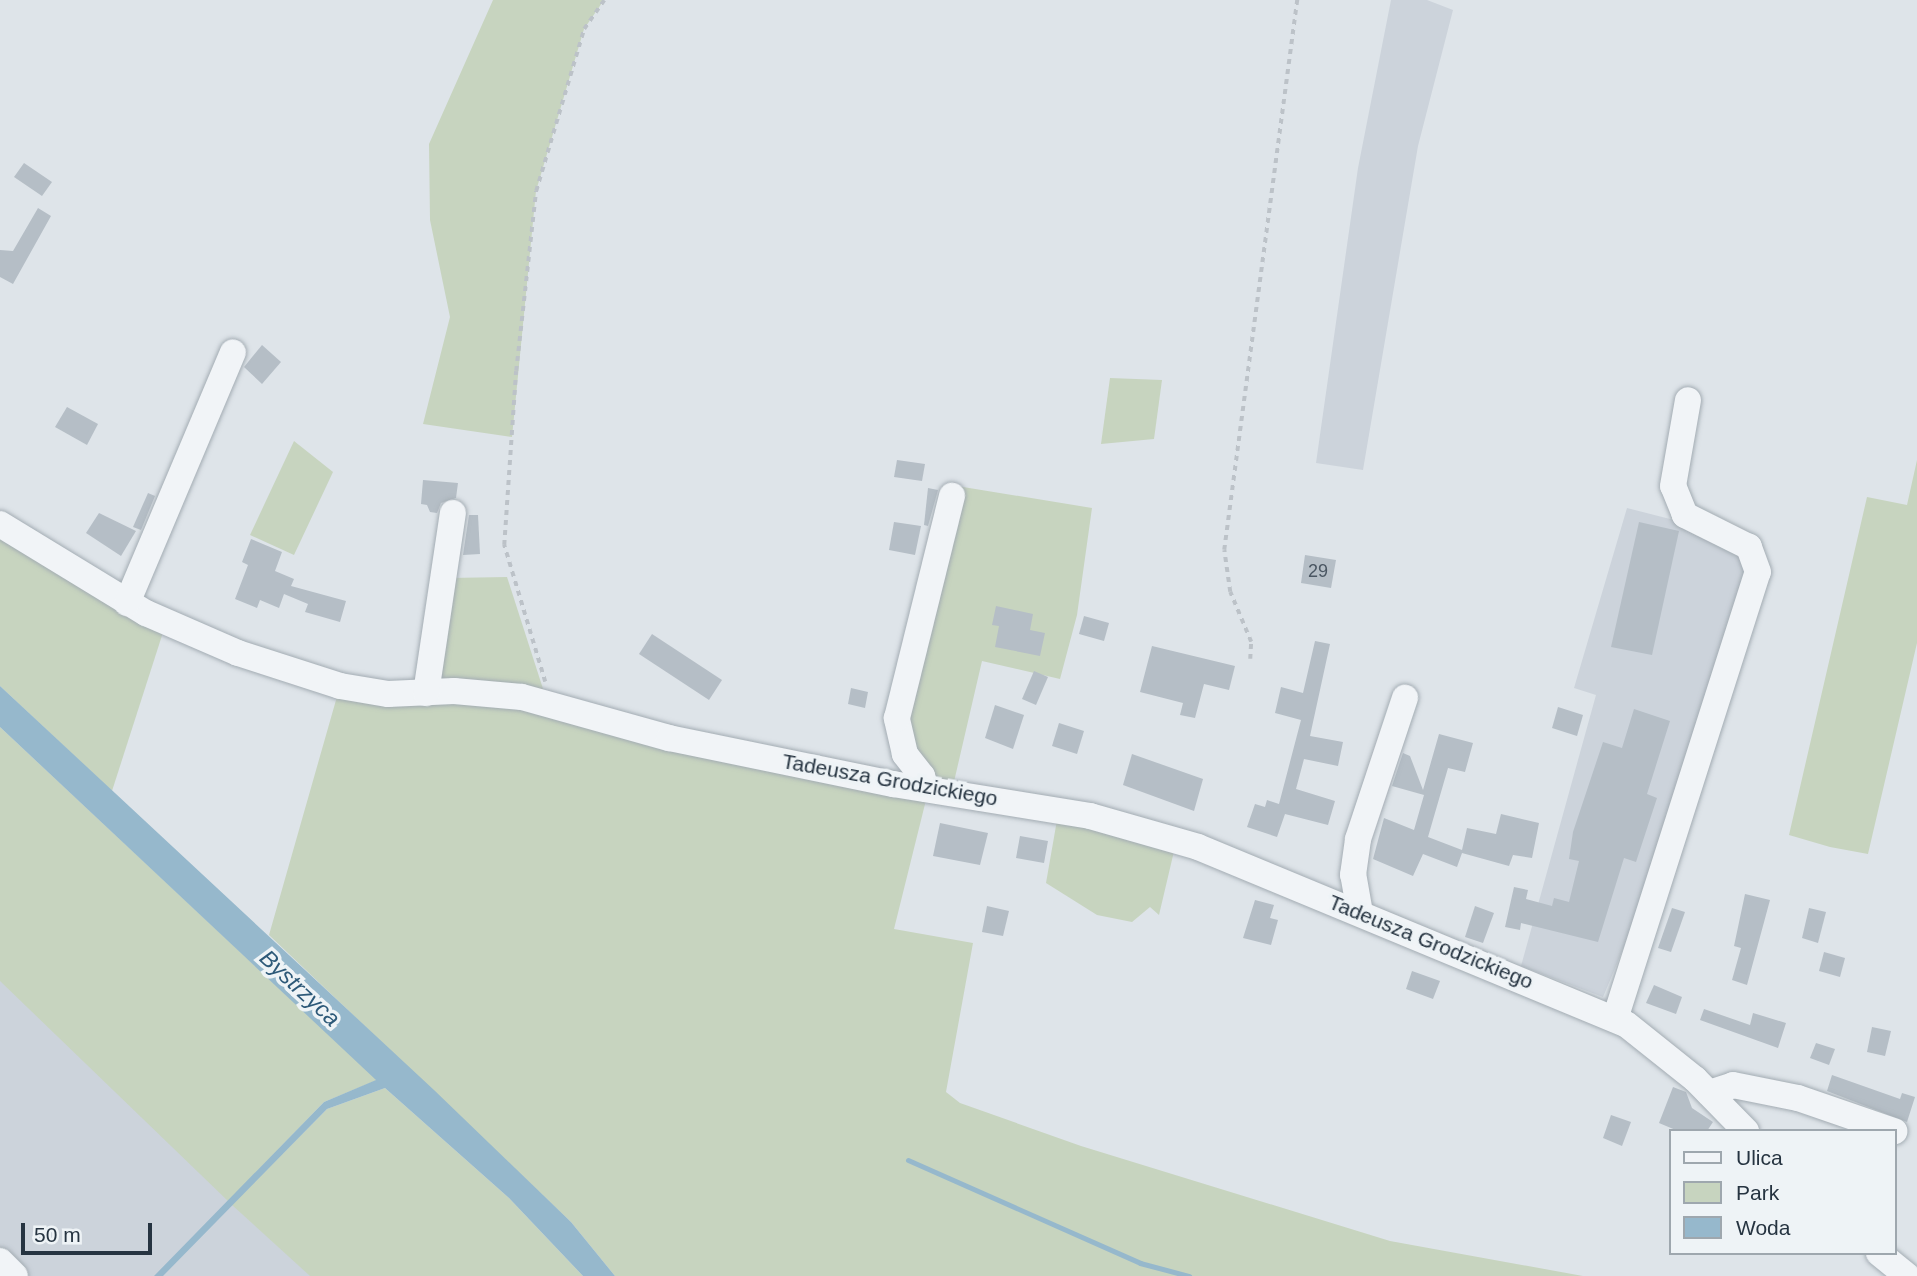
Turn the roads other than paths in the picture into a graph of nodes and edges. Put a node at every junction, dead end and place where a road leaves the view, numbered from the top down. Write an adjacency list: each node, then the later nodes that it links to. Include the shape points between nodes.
1 (233, 352): 6 (street)
2 (1688, 400): 11 (street, via 1673,486 1685,515 1749,547 1758,572)
3 (952, 496): 9 (street, via 897,718 905,754 922,775)
4 (453, 513): 7 (street)
5 (0, 524): 6 (street, Tadeusza Grodzickiego)
6 (127, 603): 7 (street, Tadeusza Grodzickiego, via 204,640 318,679 377,693)
7 (426, 693): 9 (street, Tadeusza Grodzickiego, via 505,694 668,738)
8 (1405, 698): 10 (street, via 1358,839 1353,875)
9 (926, 789): 10 (street, Tadeusza Grodzickiego, via 1129,825 1228,858)
10 (1360, 913): 11 (street, Tadeusza Grodzickiego)
11 (1615, 1018): 12 (street, Tadeusza Grodzickiego, via 1649,1039)
12 (1709, 1093): 13 (street, Tadeusza Grodzickiego); 14 (street, via 1733,1085 1798,1098)
13 (1744, 1129)
14 (1888, 1129)
15 (1896, 1132): 16 (street)
16 (1917, 1138)
17 (1881, 1255): 20 (street)
18 (0, 1261): 19 (street)
19 (15, 1276)
20 (1907, 1276)

